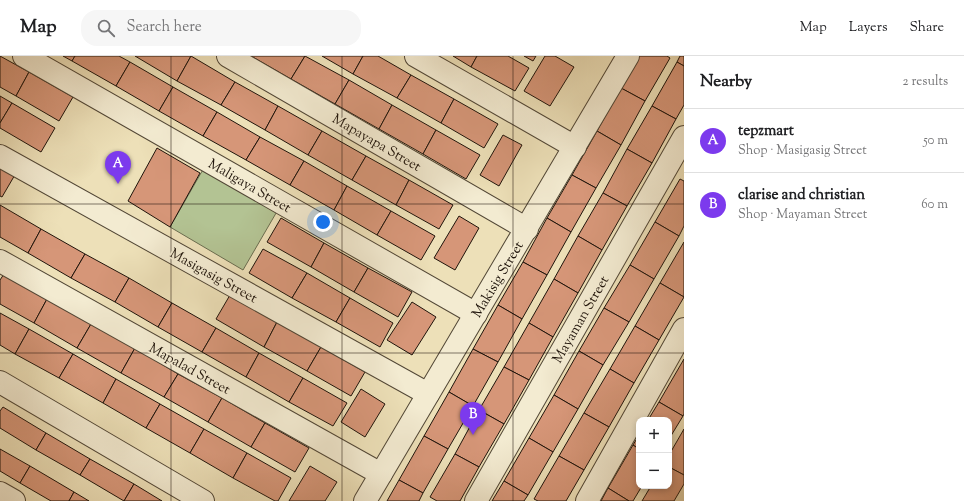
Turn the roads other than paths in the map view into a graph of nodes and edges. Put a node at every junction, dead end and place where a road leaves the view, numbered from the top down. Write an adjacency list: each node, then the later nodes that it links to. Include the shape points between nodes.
1 (24, 56): 10 (street, Maligaya Street)
2 (228, 56): 8 (street, Mapayapa Street)
3 (416, 56): 6 (street)
4 (628, 56): 6 (street, Makisig Street)
5 (684, 137): 19 (street, Mayaman Street)
6 (575, 147): 8 (street, Makisig Street)
7 (0, 156): 13 (street, Masigasig Street)
8 (527, 229): 10 (street, Makisig Street)
9 (0, 261): 14 (street, Mapalad Street)
10 (476, 314): 13 (street, Makisig Street)
11 (684, 328): 20 (street)
12 (0, 382): 17 (street)
13 (428, 394): 14 (street, Makisig Street)
14 (381, 474): 18 (street, Makisig Street)
15 (0, 493): 16 (street)
16 (14, 501)
17 (203, 501)
18 (365, 501)
19 (476, 501)
20 (587, 501)

